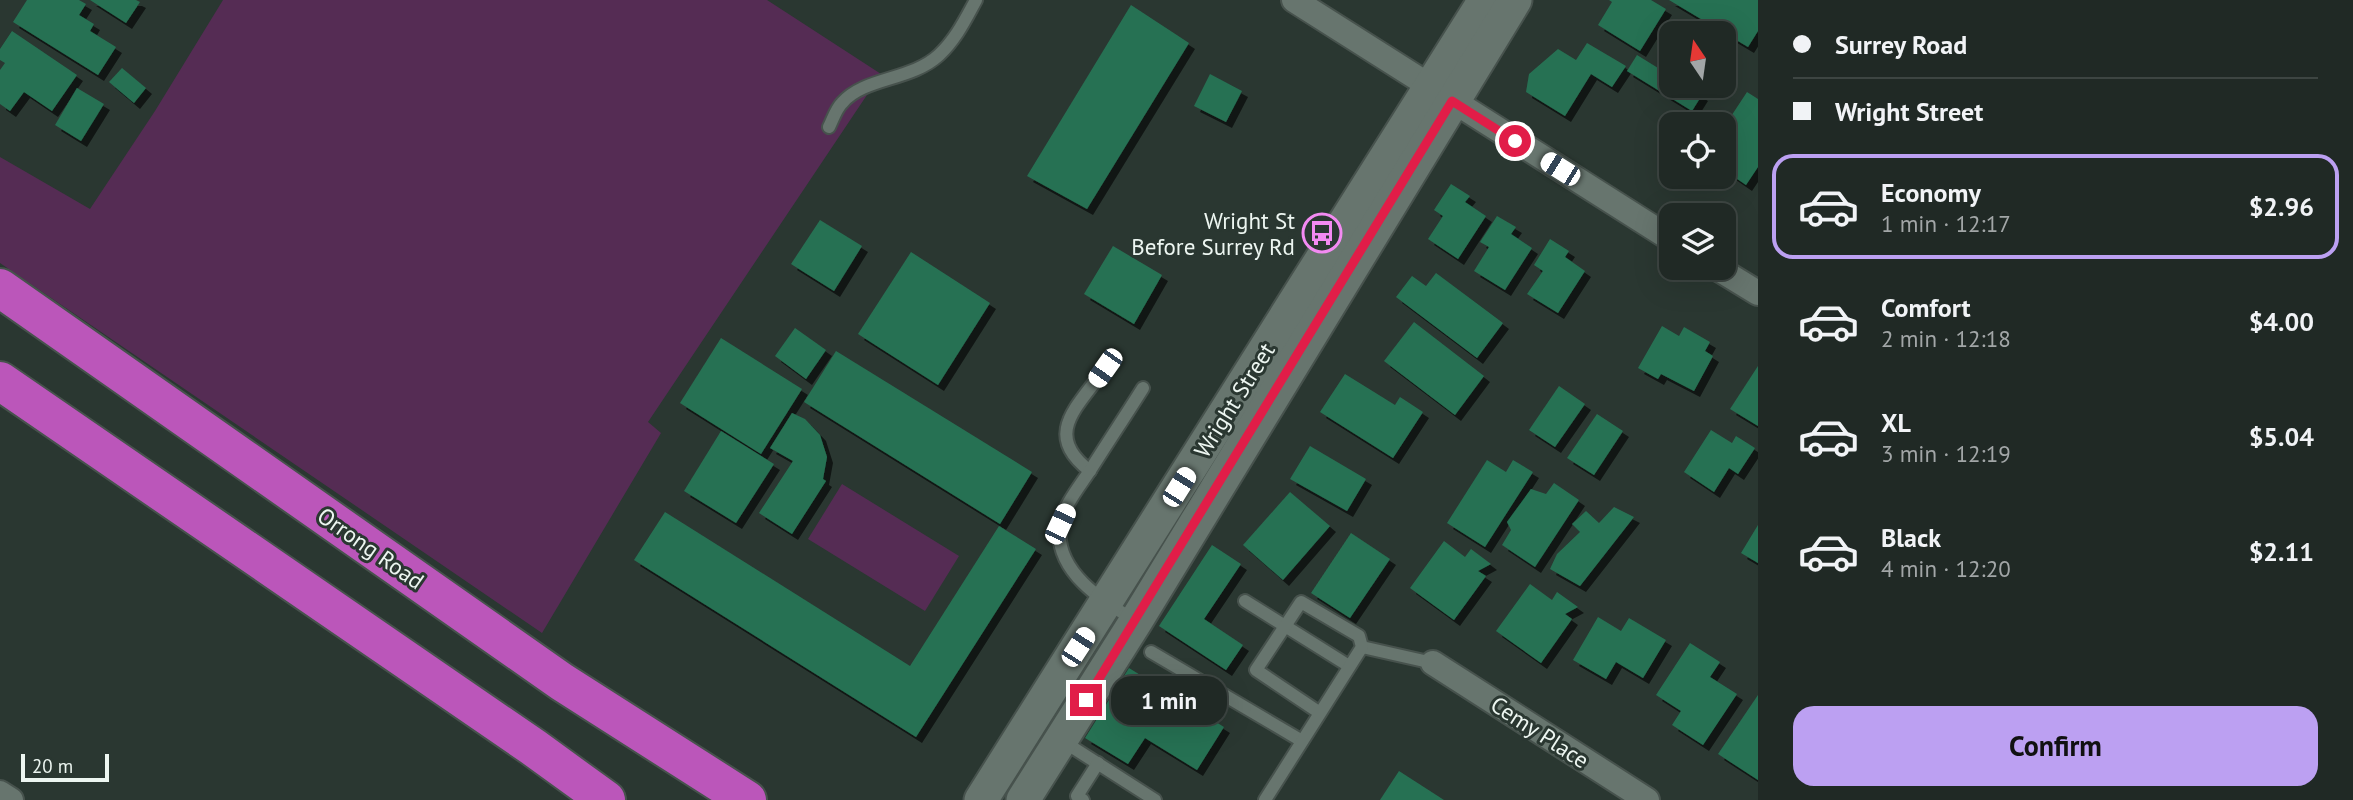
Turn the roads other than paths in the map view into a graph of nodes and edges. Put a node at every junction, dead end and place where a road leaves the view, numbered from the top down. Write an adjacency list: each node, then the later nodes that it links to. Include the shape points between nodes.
1 (976, 0): 6 (lane, via 957,35 938,56 912,72 864,87 841,103)
2 (1294, 0): 5 (street)
3 (1485, 0): 5 (street, Wright Street)
4 (1515, 0): 5 (street, Wright Street)
5 (1441, 94): 7 (street); 16 (street, Wright Street); 17 (street, Wright Street)
6 (829, 127)
7 (1659, 231)
8 (1736, 280): 10 (street)
9 (0, 288): 30 (highway, Orrong Road, via 562,682)
10 (1758, 293)
11 (1105, 368): 14 (lane, via 1065,425 1066,445 1075,460)
12 (0, 382): 29 (highway)
13 (1143, 388): 14 (lane)
14 (1090, 471): 16 (lane, via 1060,524 1061,549 1071,570)
15 (1245, 601): 18 (lane)
16 (1106, 604): 17 (lane); 31 (street, Wright Street)
17 (1136, 621): 24 (street, Wright Street)
18 (1286, 627): 19 (lane, via 1301,601 1359,636); 22 (lane); 23 (lane, via 1256,670)
19 (1362, 647): 21 (lane); 22 (lane)
20 (1152, 652): 25 (lane)
21 (1433, 663): 36 (street, Cemy Place)
22 (1349, 666): 23 (lane)
23 (1320, 713): 25 (lane)
24 (1061, 740): 26 (lane); 32 (street, Wright Street)
25 (1302, 741): 35 (lane)
26 (1098, 763): 33 (lane, via 1077,796); 34 (lane)
27 (0, 793): 28 (street)
28 (11, 800)
29 (606, 800)
30 (747, 800)
31 (981, 800)
32 (1023, 800)
33 (1083, 800)
34 (1155, 800)
35 (1265, 800)
36 (1647, 800)

